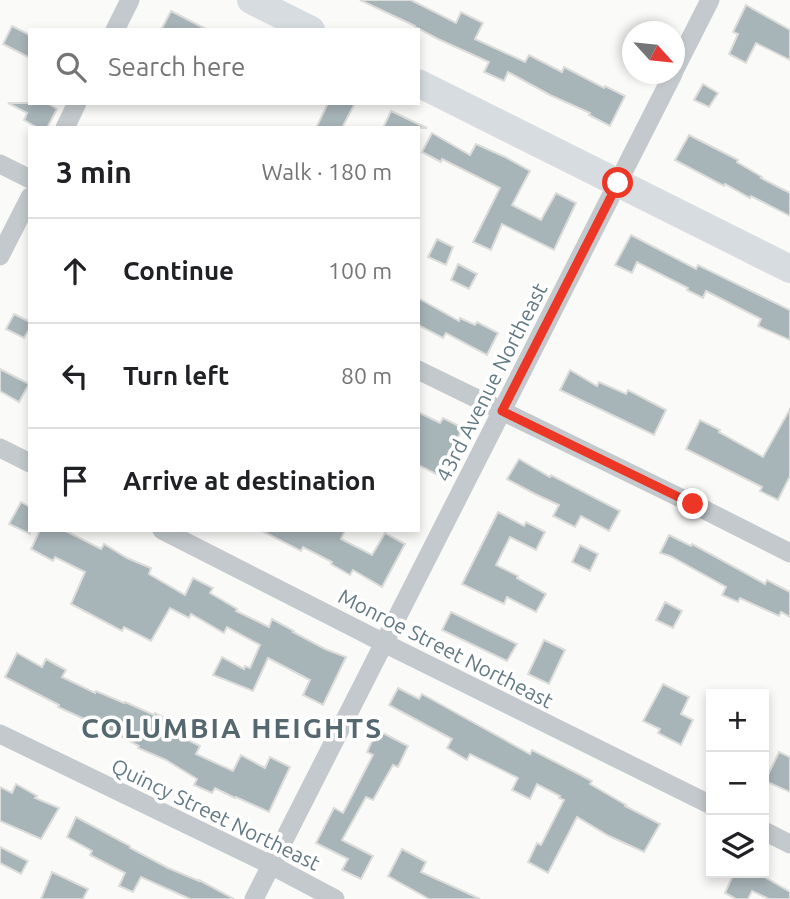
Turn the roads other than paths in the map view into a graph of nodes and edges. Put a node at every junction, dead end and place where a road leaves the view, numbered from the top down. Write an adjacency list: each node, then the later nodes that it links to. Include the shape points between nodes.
1 (130, 0): 4 (street)
2 (251, 0): 5 (street)
3 (710, 0): 6 (street, 43rd Avenue Northeast)
4 (116, 28)
5 (306, 28)
6 (685, 50)
7 (420, 84): 13 (street)
8 (668, 84): 13 (street, 43rd Avenue Northeast)
9 (76, 105): 10 (street)
10 (66, 126)
11 (0, 164): 12 (street)
12 (28, 178)
13 (618, 183): 16 (street); 18 (street, 43rd Avenue Northeast)
14 (28, 201): 15 (street)
15 (0, 256)
16 (790, 269)
17 (420, 371): 18 (street)
18 (502, 411): 22 (street); 23 (street, 43rd Avenue Northeast)
19 (0, 448): 20 (street)
20 (28, 462)
21 (166, 532): 23 (street, Monroe Street Northeast)
22 (790, 553)
23 (384, 643): 25 (street, Monroe Street Northeast); 28 (street, 43rd Avenue Northeast)
24 (0, 734): 28 (street, Quincy Street Northeast)
25 (706, 803)
26 (769, 834): 27 (street)
27 (790, 844)
28 (271, 865): 29 (street, 43rd Avenue Northeast); 30 (street, Quincy Street Northeast)
29 (254, 899)
30 (335, 899)

